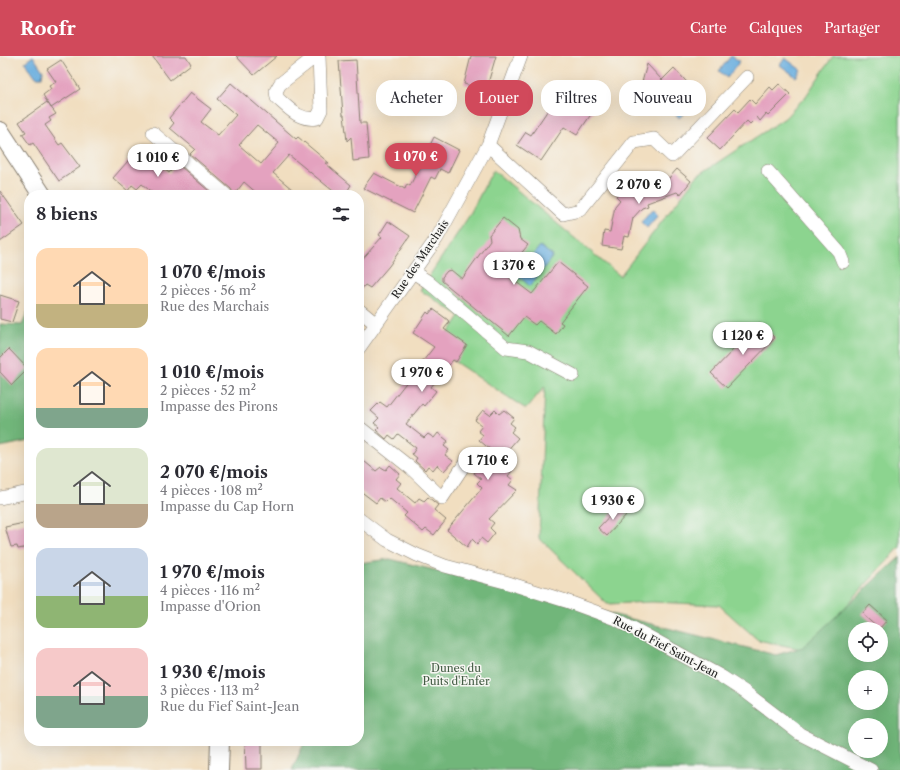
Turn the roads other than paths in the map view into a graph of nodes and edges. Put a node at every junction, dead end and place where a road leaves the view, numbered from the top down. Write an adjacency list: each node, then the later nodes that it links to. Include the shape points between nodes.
1 (318, 56): 1 (street, via 280,84 276,91 277,98 297,116 307,120 317,118 322,110)
2 (522, 56): 6 (street, Rue des Marchais)
3 (747, 77): 6 (street, via 672,156 654,139 634,142 580,210 564,214)
4 (0, 131): 8 (street)
5 (153, 133): 9 (street)
6 (488, 145): 11 (street, Rue des Marchais, via 437,238)
7 (768, 171): 10 (street, via 839,252)
8 (39, 190)
9 (220, 190)
10 (843, 262)
11 (413, 272): 13 (street, Rue des Marchais); 15 (street, via 506,348 528,351)
12 (364, 314): 13 (street)
13 (376, 324): 14 (street, Rue des Marchais)
14 (364, 341)
15 (573, 374)
16 (364, 431): 17 (street, via 412,469 442,498)
17 (470, 456)
18 (24, 493): 19 (street)
19 (0, 498)
20 (364, 523): 23 (street, Rue du Fief Saint-Jean, via 387,540 445,566 566,601 618,620 722,677 800,734)
21 (220, 746): 22 (street)
22 (219, 770)
23 (871, 770)

